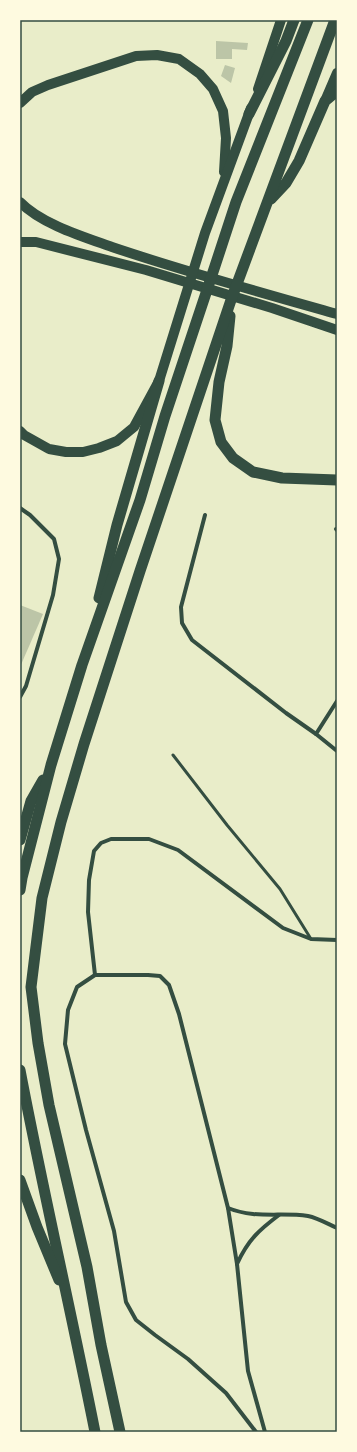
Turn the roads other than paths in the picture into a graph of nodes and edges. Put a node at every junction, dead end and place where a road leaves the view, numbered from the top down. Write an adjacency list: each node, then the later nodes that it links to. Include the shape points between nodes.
1 (281, 20): 9 (highway)
2 (294, 20): 9 (highway)
3 (308, 20): 22 (highway, via 236,202 140,500)
4 (335, 20): 12 (highway)
5 (337, 73): 7 (highway)
6 (337, 91): 7 (highway)
7 (326, 101): 12 (highway, via 286,184)
8 (20, 103): 10 (highway, via 32,92 48,85 136,56 157,55 179,60 200,74 213,89 223,111 226,138)
9 (249, 114): 10 (highway)
10 (224, 181): 17 (highway)
11 (20, 202): 15 (highway, via 26,209 45,220 78,235 146,259)
12 (266, 204): 14 (highway)
13 (20, 242): 16 (highway, via 36,242 146,270)
14 (231, 300): 19 (highway, via 230,325 215,420 221,442 233,458 252,472 282,478); 42 (highway, via 78,765 42,898 31,987 49,1105 87,1267)
15 (337, 314)
16 (337, 330)
17 (159, 381): 18 (highway, via 134,428 117,441 99,448 83,452 48,449); 22 (highway, via 117,525)
18 (20, 431)
19 (337, 480)
20 (20, 508): 23 (street, via 54,539 59,559 54,595)
21 (205, 515): 25 (street, via 181,607 182,623 192,640)
22 (82, 665): 28 (highway)
23 (20, 698)
24 (337, 700): 25 (street)
25 (316, 734): 26 (street)
26 (337, 751)
27 (173, 755): 31 (lane, via 280,889)
28 (51, 766): 29 (highway, via 31,801); 30 (highway)
29 (20, 840)
30 (20, 890)
31 (312, 940): 32 (street); 33 (street, via 283,928 178,850 149,839 111,839 100,843 94,851 89,880 89,920)
32 (337, 940)
33 (95, 975): 36 (street, via 160,976 169,985 179,1014); 43 (street, via 77,987 68,1010 65,1044 114,1231 126,1302 136,1320 188,1359 226,1392)
34 (20, 1070): 40 (highway)
35 (20, 1180): 40 (highway)
36 (228, 1208): 37 (street, via 253,1215); 39 (street)
37 (279, 1215): 38 (street, via 309,1216); 39 (street, via 260,1229 244,1249)
38 (337, 1228)
39 (237, 1264): 44 (street, via 248,1371)
40 (70, 1308): 41 (highway)
41 (95, 1432)
42 (120, 1432)
43 (256, 1432)
44 (265, 1432)

